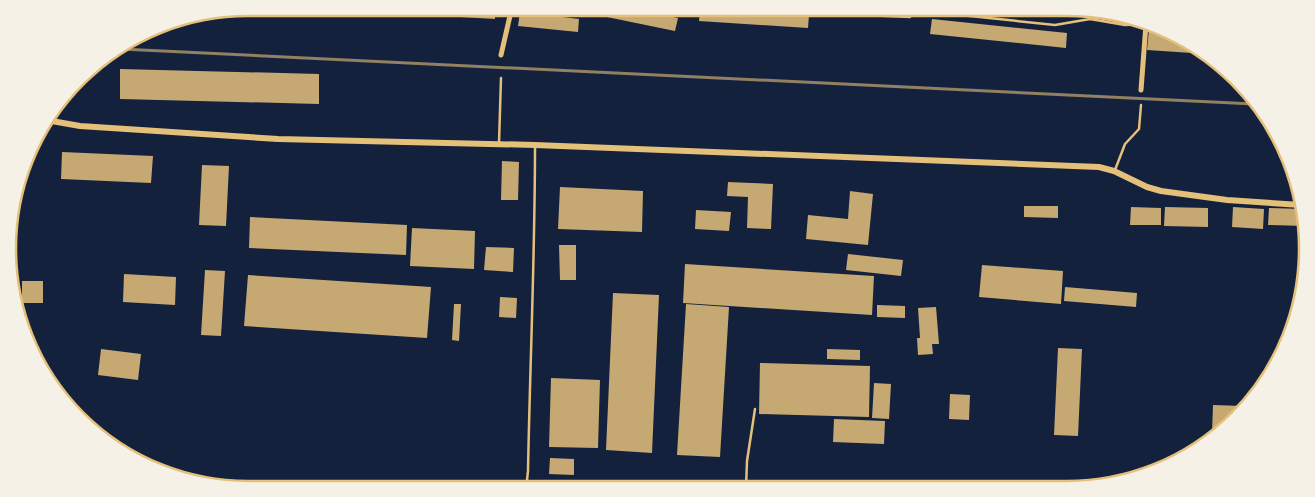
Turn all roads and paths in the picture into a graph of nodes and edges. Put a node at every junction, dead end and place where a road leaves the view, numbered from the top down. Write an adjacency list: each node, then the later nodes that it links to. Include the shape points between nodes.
1 (510, 16): 7 (street)
2 (887, 16): 4 (lane)
3 (970, 16): 5 (lane, via 1055,25 1090,19)
4 (910, 17)
5 (1127, 24)
6 (1145, 31): 9 (street)
7 (501, 55)
8 (501, 78): 12 (lane)
9 (1141, 90)
10 (1141, 105): 14 (lane, via 1139,129 1125,144)
11 (54, 121): 12 (street, via 80,126 278,139)
12 (499, 145): 13 (street)
13 (535, 145): 14 (street, via 1099,167); 17 (lane)
14 (1114, 171): 15 (street, via 1160,191)
15 (1294, 205)
16 (755, 409): 18 (lane)
17 (527, 481)
18 (746, 481)

